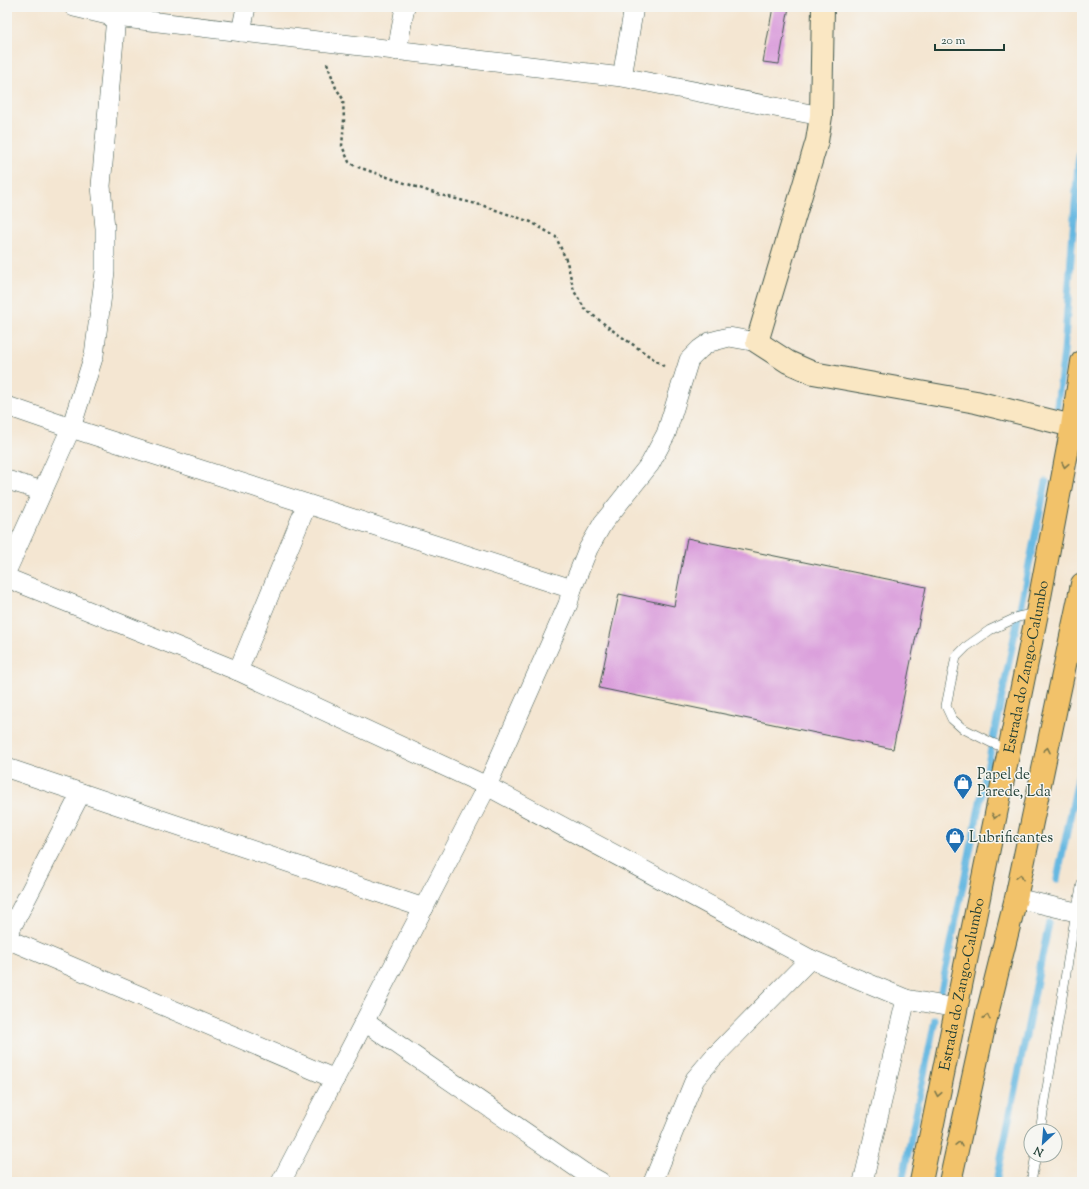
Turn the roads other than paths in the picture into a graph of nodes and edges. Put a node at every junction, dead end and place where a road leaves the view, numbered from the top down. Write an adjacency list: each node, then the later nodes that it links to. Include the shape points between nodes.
1 (246, 7): 7 (street)
2 (405, 7): 8 (street)
3 (634, 7): 9 (street)
4 (823, 7): 10 (street)
5 (79, 8): 6 (street)
6 (116, 17): 7 (street); 15 (street, via 101,186 105,228 105,272 94,355)
7 (241, 32): 8 (street)
8 (397, 51): 9 (street)
9 (622, 77): 10 (street)
10 (821, 116): 11 (street, via 817,141)
11 (757, 342): 14 (street, via 788,362 813,372 976,402); 22 (street, via 729,337 710,342 689,360 666,434 650,464 603,523 588,549)
12 (1082, 362): 14 (main road, Estrada do Zango-Calumbo)
13 (7, 406): 15 (street)
14 (1072, 426): 23 (main road, Estrada do Zango-Calumbo, one-way to 23)
15 (71, 428): 17 (street); 18 (street)
16 (7, 480): 17 (street)
17 (43, 491): 19 (street)
18 (307, 504): 22 (street); 24 (street)
19 (7, 570)
20 (7, 578): 24 (street)
21 (1082, 584): 30 (main road, one-way to 21)
22 (572, 589): 27 (street, via 568,604)
23 (1037, 613): 25 (main road, Estrada do Zango-Calumbo); 25 (lane, via 1018,617 990,630 956,657 946,706 952,720 962,728)
24 (238, 671): 27 (street)
25 (1009, 749): 36 (main road, Estrada do Zango-Calumbo, one-way to 36)
26 (7, 768): 28 (street)
27 (487, 786): 31 (street); 34 (street)
28 (81, 793): 31 (street); 33 (street)
29 (1082, 883): 32 (lane)
30 (1016, 898): 32 (street); 46 (main road, one-way to 30)
31 (424, 908): 37 (street)
32 (1076, 912): 39 (lane)
33 (7, 937): 38 (street)
34 (810, 959): 35 (street); 43 (street, via 695,1079)
35 (906, 999): 36 (street); 44 (street)
36 (943, 1006): 45 (main road, Estrada do Zango-Calumbo, one-way to 45)
37 (365, 1022): 38 (street); 42 (street)
38 (335, 1078): 41 (street)
39 (1041, 1123)
40 (1035, 1163): 47 (lane)
41 (281, 1182)
42 (601, 1182)
43 (653, 1182)
44 (863, 1182)
45 (921, 1182)
46 (950, 1182)
47 (1031, 1182)

